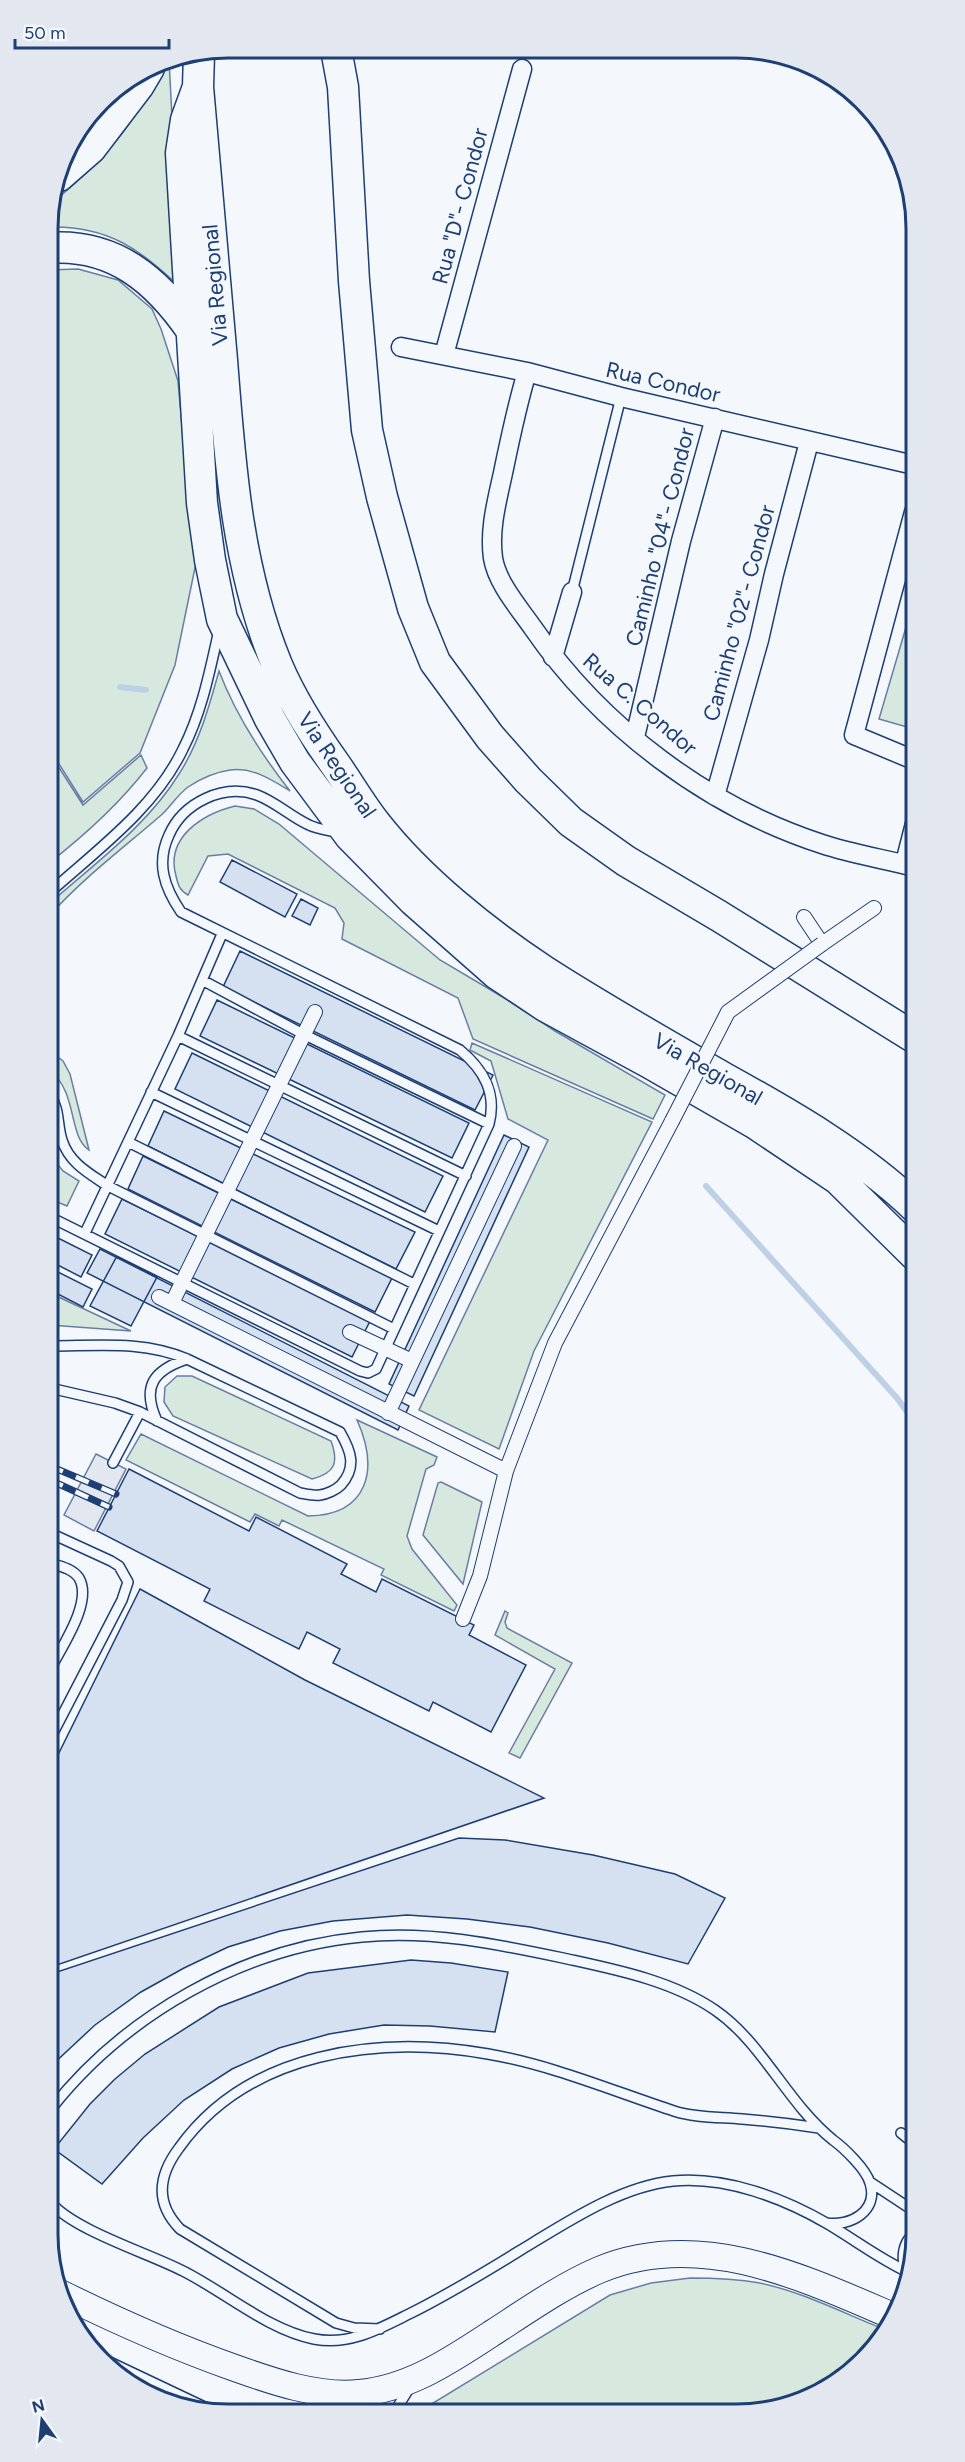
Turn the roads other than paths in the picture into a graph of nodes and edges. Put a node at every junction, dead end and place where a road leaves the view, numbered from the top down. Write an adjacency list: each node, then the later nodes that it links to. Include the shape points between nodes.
1 (338, 59): 32 (main road, via 367,430 413,608 435,662 490,737 571,822 626,861)
2 (199, 61): 5 (main road, Via Regional)
3 (522, 69): 10 (street, Rua "D"- Condor)
4 (140, 83): 6 (main road, via 91,148)
5 (198, 87): 8 (main road, via 186,120 181,153); 45 (main road, Via Regional, via 226,424 239,529 277,665 307,724 377,825 429,881 480,925 606,1011 832,1141)
6 (70, 167)
7 (59, 247): 8 (main road, via 92,251 122,262 166,297)
8 (192, 331): 18 (main road, via 202,503)
9 (400, 347): 10 (street, Rua Condor)
10 (444, 355): 11 (street, Rua Condor)
11 (527, 372): 12 (street, Rua Condor); 19 (street, Rua C. Condor, via 494,514 493,561 499,577)
12 (621, 398): 13 (street, Rua Condor); 17 (lane)
13 (715, 418): 14 (street, Rua Condor); 20 (street, Caminho "04"- Condor, via 681,541)
14 (809, 442): 15 (street, Rua Condor); 22 (street, Caminho "02"- Condor)
15 (906, 463)
16 (906, 542): 21 (street, via 854,735)
17 (572, 592): 19 (street)
18 (222, 619): 23 (main road, via 270,719); 25 (lane, via 196,717 183,750 165,779 128,822)
19 (553, 657): 20 (street, Rua C. Condor, via 590,698)
20 (635, 737): 22 (street, Rua C. Condor)
21 (906, 757)
22 (715, 796): 24 (street, Rua C. Condor, via 813,841)
23 (350, 836): 28 (lane, via 310,825 257,795 238,791 219,793 185,811 166,842 163,877 181,912); 50 (main road, via 413,900 497,974 545,1006 756,1124 838,1179)
24 (906, 866)
25 (59, 885)
26 (874, 908): 29 (street)
27 (804, 917): 29 (street)
28 (222, 934): 30 (lane); 38 (lane, via 460,1050 476,1063 487,1082 492,1110)
29 (822, 944): 66 (street, bridge, via 728,1012 555,1343)
30 (202, 980): 33 (lane); 34 (lane)
31 (315, 1012): 33 (street)
32 (906, 1032)
33 (303, 1034): 35 (street); 38 (lane)
34 (178, 1036): 35 (lane); 36 (lane)
35 (278, 1085): 39 (street); 42 (lane)
36 (151, 1092): 39 (lane); 40 (lane)
37 (59, 1119): 43 (lane, via 66,1150 79,1166)
38 (489, 1124): 42 (lane)
39 (252, 1141): 44 (street); 47 (lane)
40 (128, 1142): 43 (lane); 44 (lane)
41 (514, 1146): 60 (street)
42 (466, 1176): 47 (lane)
43 (108, 1186): 48 (lane); 49 (lane)
44 (227, 1191): 49 (street); 52 (lane)
45 (906, 1199)
46 (59, 1221): 48 (lane)
47 (439, 1231): 52 (lane)
48 (85, 1233): 51 (lane)
49 (206, 1236): 51 (street); 55 (lane)
50 (906, 1246)
51 (182, 1283): 54 (street); 58 (lane, via 360,1371 376,1369)
52 (414, 1284): 55 (lane)
53 (159, 1297): 54 (street)
54 (172, 1303): 63 (street)
55 (394, 1329): 58 (lane)
56 (350, 1332): 58 (street)
57 (58, 1346): 59 (lane, via 146,1346)
58 (386, 1349): 60 (street)
59 (187, 1359): 64 (lane, via 166,1366 156,1377 151,1406); 64 (lane, via 340,1432 349,1447 349,1476 337,1489 320,1495 300,1493)
60 (412, 1361): 63 (street)
61 (58, 1390): 62 (lane)
62 (140, 1412): 64 (lane); 65 (lane)
63 (387, 1413): 66 (street)
64 (157, 1421)
65 (113, 1463)
66 (506, 1471): 69 (street, via 480,1576)
67 (58, 1537): 71 (lane, via 111,1560 128,1582 123,1600)
68 (58, 1566): 70 (lane, via 78,1578 84,1595)
69 (463, 1619)
70 (58, 1653)
71 (58, 1723)
72 (58, 2101): 73 (lane, via 106,2053 173,2002 241,1966 320,1942 364,1936 440,1937 508,1946 607,1968 678,1990 737,2026)
73 (819, 2128): 76 (lane, via 851,2157); 85 (lane, via 676,2112 574,2076 490,2054 439,2047 370,2048 285,2067 232,2097 192,2131 169,2163 161,2192 164,2205 169,2218 180,2229 336,2323)
74 (901, 2133): 75 (lane)
75 (906, 2137)
76 (870, 2182): 77 (lane); 79 (lane, via 871,2197 858,2219 838,2225)
77 (906, 2205)
78 (58, 2209): 85 (lane, via 74,2221 183,2271 281,2327 328,2342 345,2341)
79 (826, 2223): 82 (lane); 85 (lane, via 735,2185 672,2181 581,2213 460,2287)
80 (906, 2244): 81 (lane)
81 (904, 2263)
82 (903, 2269)
83 (71, 2298): 87 (main road, via 182,2349 302,2388 357,2394)
84 (887, 2314): 87 (main road, via 735,2258 692,2253 660,2255 601,2270 568,2285)
85 (380, 2329)
86 (129, 2371): 88 (lane)
87 (416, 2379): 89 (lane)
88 (182, 2396)
89 (399, 2404)

